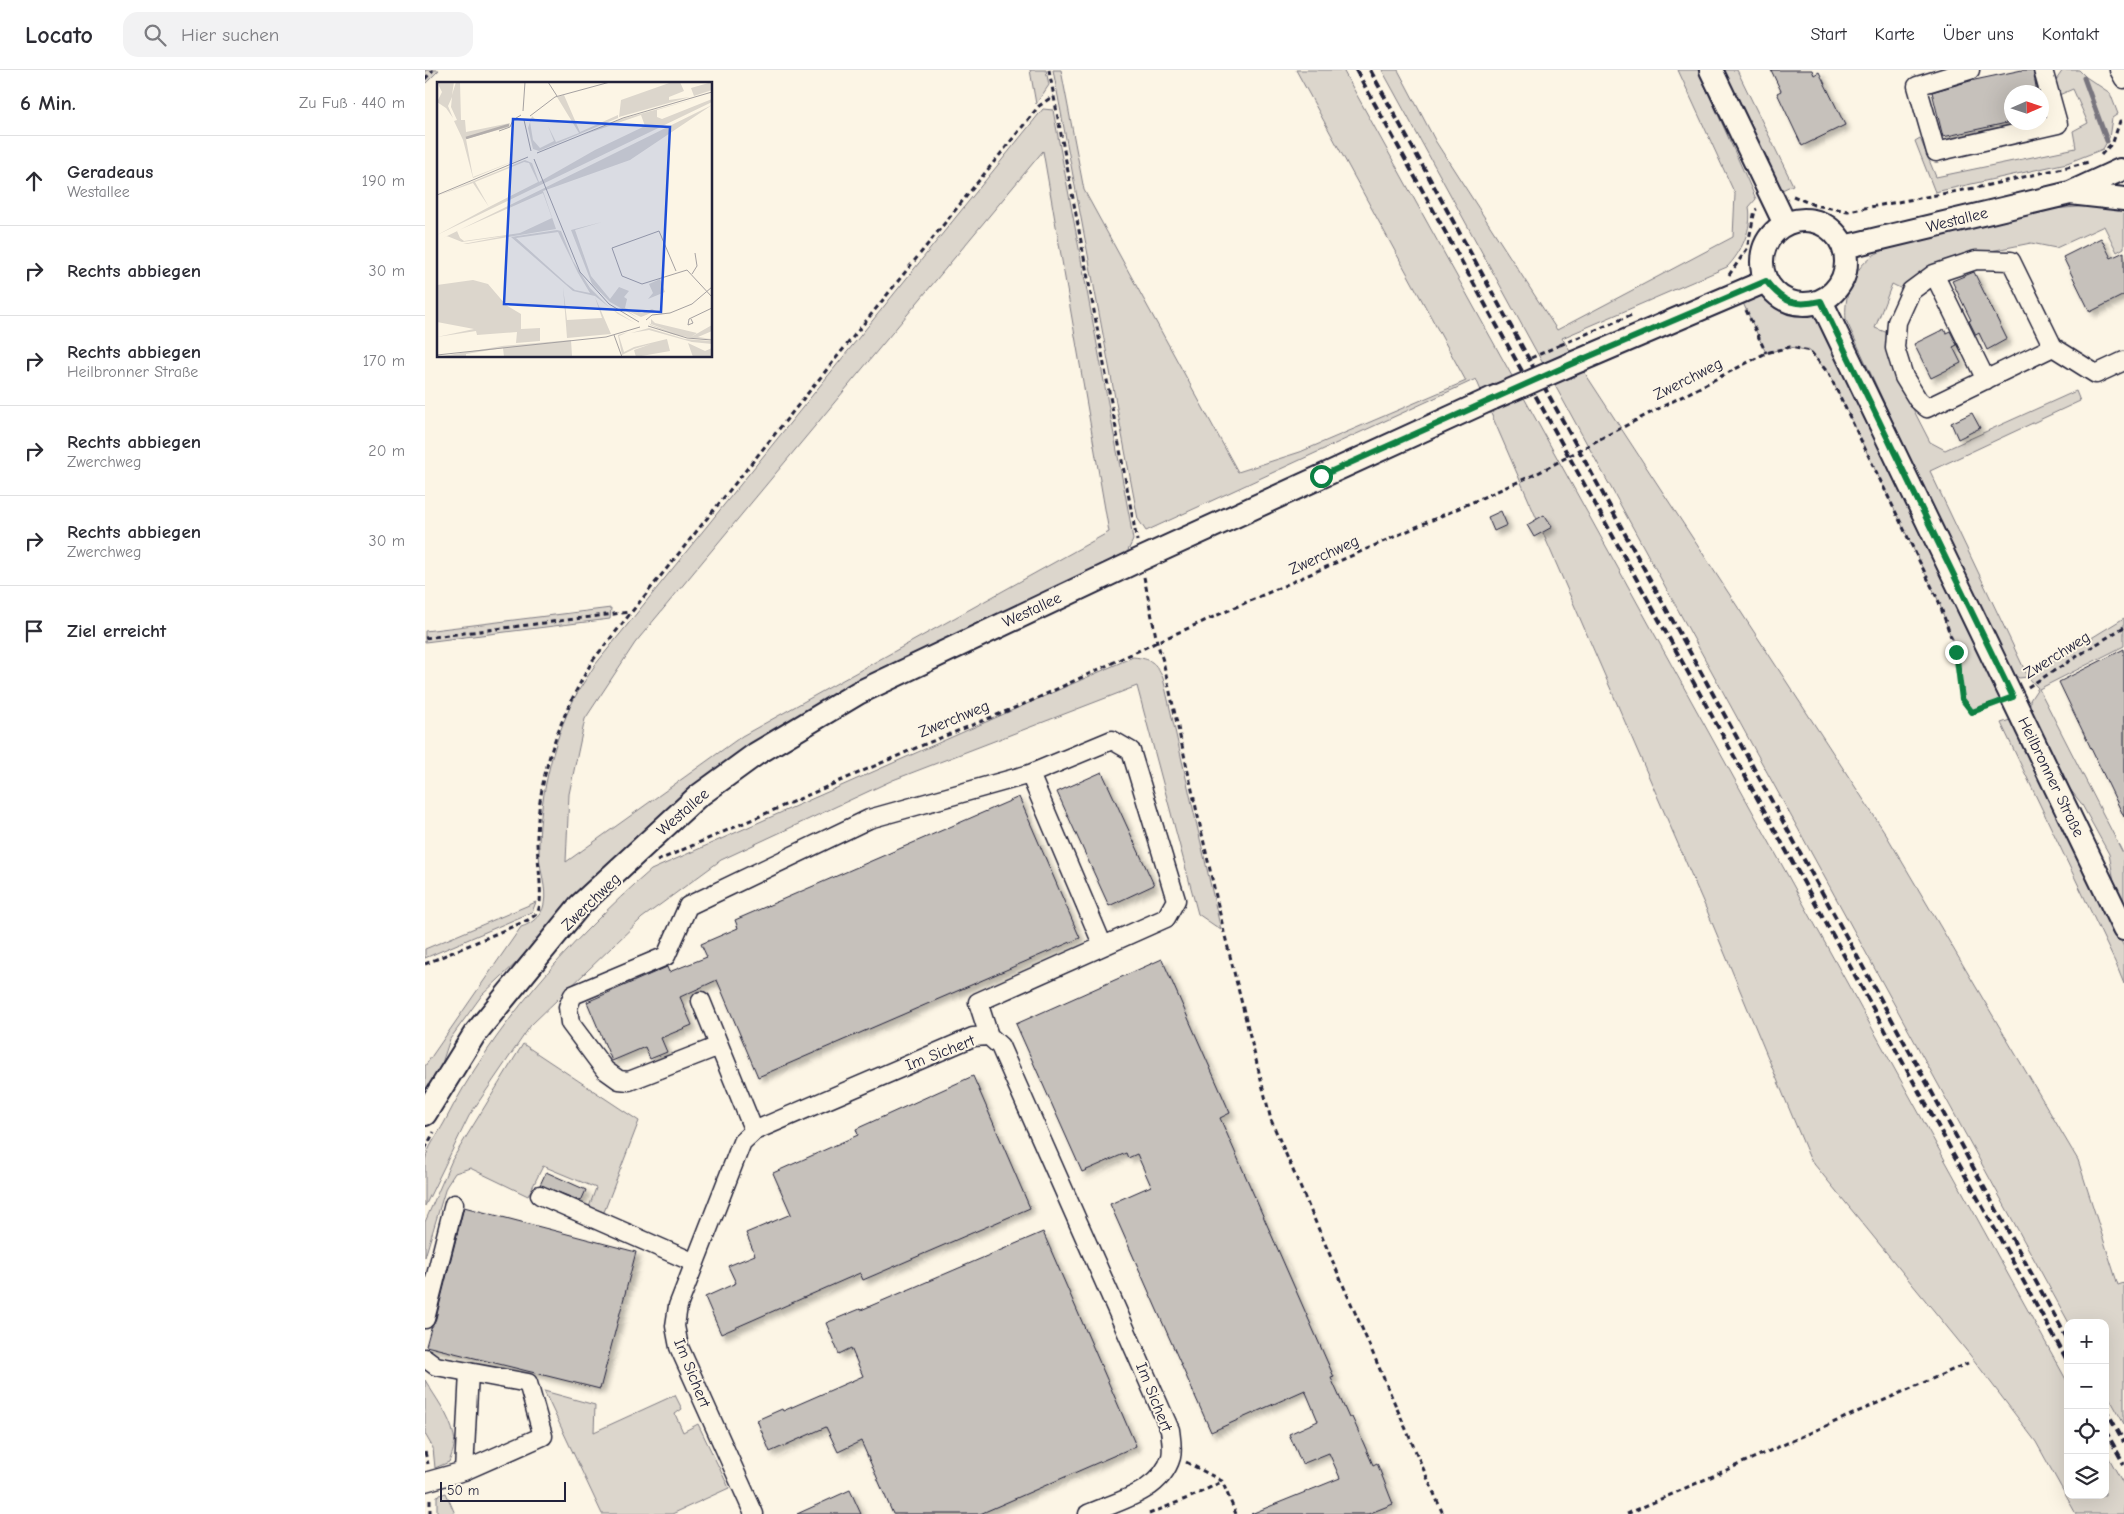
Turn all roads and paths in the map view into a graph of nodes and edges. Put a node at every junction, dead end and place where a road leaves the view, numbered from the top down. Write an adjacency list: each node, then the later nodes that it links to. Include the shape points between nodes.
1 (433, 70): 7 (path)
2 (1049, 70): 9 (path)
3 (1711, 70): 15 (main road)
4 (1970, 70): 5 (street, via 1917,86 1936,152 2058,124)
5 (2043, 70)
6 (2119, 70): 8 (street)
7 (425, 79)
8 (2124, 79)
9 (1053, 96): 23 (path); 24 (path, via 1039,106)
10 (2124, 119): 13 (path, via 2120,120 2113,142 2104,154 2089,162 1980,187 1848,211 1814,206)
11 (2122, 164): 12 (main road, Westallee); 14 (main road, via 2119,182)
12 (2070, 193): 14 (main road, Westallee); 16 (main road, Westallee)
13 (1791, 195)
14 (2124, 199)
15 (1785, 224): 16 (main road, via 1802,220 1820,223 1835,232); 18 (main road, via 1773,234 1764,249 1762,265)
16 (1844, 248): 19 (main road, via 1847,263 1843,279 1835,292)
17 (1934, 274): 20 (street, via 1976,260 2011,261); 22 (street); 22 (street, via 1911,291 1897,322 1895,348 1904,378 1927,408)
18 (1766, 281): 19 (main road, via 1775,293 1789,302 1804,305); 23 (main road, Westallee, bridge, via 1493,398)
19 (1821, 301): 28 (main road, Heilbronner Straße)
20 (2053, 347): 21 (street, via 2096,374); 22 (street)
21 (2124, 361)
22 (1986, 380)
23 (1141, 559): 27 (path); 37 (main road, Westallee, via 858,693 756,754 697,797 581,905 473,1035)
24 (631, 612): 26 (path); 33 (path, via 593,660 555,734 538,809 537,853 541,892 537,913 528,920)
25 (2124, 627): 28 (path, Zwerchweg)
26 (425, 638)
27 (1157, 642): 28 (path, Zwerchweg, bridge, via 1538,473 1766,353 1790,347 1810,351 1829,374 1939,602 1956,652 1962,699 1972,712); 30 (path, Zwerchweg, via 1029,702); 55 (path, via 1271,1120)
28 (2013, 697): 31 (main road, Heilbronner Straße)
29 (1030, 774): 32 (street); 32 (street, via 1111,740 1131,751 1176,900 1166,918); 36 (street, via 869,818 688,906 666,956 573,995 568,1007 570,1023 605,1070 619,1080 629,1081)
30 (649, 865)
31 (2124, 929)
32 (1103, 946): 35 (street, via 977,1002)
33 (425, 964)
34 (701, 1001): 36 (street)
35 (989, 1036): 38 (street, Im Sichert, via 973,1037); 47 (street, Im Sichert, via 1000,1046 1167,1421)
36 (719, 1046): 38 (street)
37 (431, 1119): 39 (path)
38 (754, 1131): 42 (street, Im Sichert, via 742,1142)
39 (425, 1149)
40 (540, 1195): 42 (street)
41 (454, 1204): 43 (street)
42 (695, 1263): 51 (street, Im Sichert, via 678,1306 675,1326 679,1347)
43 (425, 1319)
44 (425, 1358): 46 (street, via 436,1366)
45 (1968, 1363): 56 (path)
46 (469, 1372): 48 (street); 48 (street, via 528,1383 543,1436)
47 (1172, 1455): 49 (path); 52 (street, Im Sichert, via 1165,1473 1151,1487)
48 (464, 1471): 50 (street)
49 (1222, 1481): 53 (path); 54 (path)
50 (425, 1482)
51 (754, 1514)
52 (1088, 1514)
53 (1149, 1514)
54 (1236, 1514)
55 (1443, 1514)
56 (1627, 1514)

